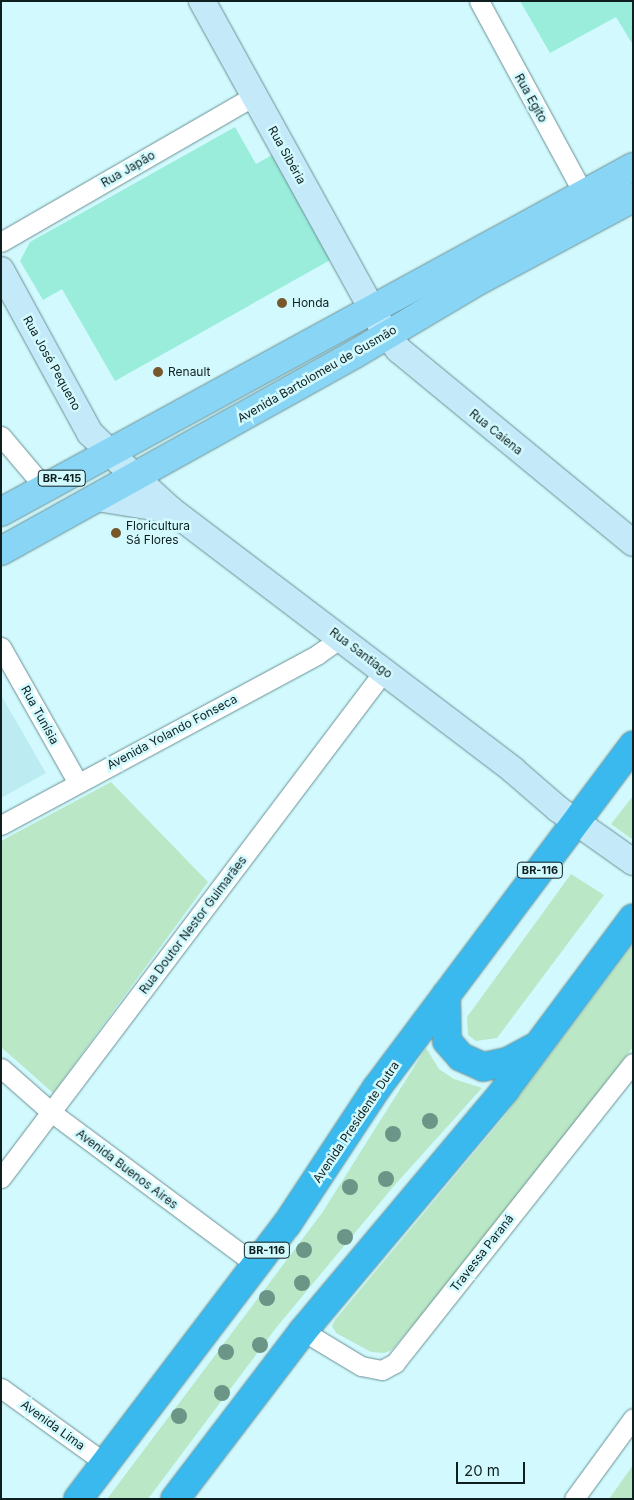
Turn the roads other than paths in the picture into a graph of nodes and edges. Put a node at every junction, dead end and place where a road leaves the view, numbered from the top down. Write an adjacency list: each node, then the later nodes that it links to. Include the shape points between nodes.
1 (202, 1): 3 (main road, Rua Sibéria)
2 (478, 1): 5 (street, Rua Egito)
3 (254, 96): 7 (street, Rua Japão); 9 (main road, Rua Sibéria)
4 (633, 167): 5 (main road)
5 (584, 194): 9 (main road, via 397,298)
6 (633, 198): 10 (main road, Avenida Bartolomeu de Gusmão)
7 (1, 242)
8 (1, 270): 12 (main road, Rua José Pequeno, via 90,433)
9 (372, 308): 10 (main road, Rua Caiena); 12 (main road)
10 (386, 334): 13 (main road, Avenida Bartolomeu de Gusmão); 18 (main road, Rua Caiena, via 429,378)
11 (1, 436): 14 (street)
12 (115, 448): 13 (main road, Rua Santiago); 14 (main road, BR-415)
13 (134, 476): 15 (main road, Avenida Bartolomeu de Gusmão); 16 (main road, Rua Santiago)
14 (45, 488): 17 (main road, BR-415)
15 (97, 498): 16 (main road); 19 (main road, Avenida Bartolomeu de Gusmão)
16 (171, 510): 20 (main road, Rua Santiago)
17 (1, 512)
18 (633, 543)
19 (1, 551)
20 (341, 638): 22 (main road, Rua Santiago); 24 (street, Avenida Yolando Fonseca, via 318,654)
21 (1, 647): 24 (street, Rua Tunísia)
22 (384, 671): 25 (main road, Rua Santiago); 33 (street, Rua Doutor Nestor Guimarães)
23 (633, 745): 25 (highway, Avenida Presidente Dutra / BR-116)
24 (78, 783): 26 (street, Avenida Yolando Fonseca)
25 (576, 820): 27 (main road, Rua Santiago); 29 (highway, Avenida Presidente Dutra / BR-116)
26 (1, 825)
27 (625, 856)
28 (633, 918): 30 (highway)
29 (446, 995): 30 (highway, via 447,1041 461,1058 483,1067 507,1062); 35 (highway, Avenida Presidente Dutra / BR-116, via 376,1089 287,1224)
30 (538, 1045): 36 (highway, via 505,1090)
31 (633, 1063): 36 (street, Travessa Paraná, via 395,1362 382,1370 361,1366)
32 (1, 1068): 33 (street, Avenida Buenos Aires)
33 (51, 1112): 34 (street, Rua Doutor Nestor Guimarães); 35 (street, Avenida Buenos Aires)
34 (1, 1178)
35 (256, 1265): 39 (highway, Avenida Presidente Dutra / BR-116)
36 (303, 1331): 41 (highway)
37 (1, 1388): 39 (street, Avenida Lima)
38 (633, 1418): 42 (street)
39 (105, 1463): 40 (highway, Avenida Presidente Dutra / BR-116)
40 (78, 1499)
41 (175, 1499)
42 (574, 1499)

